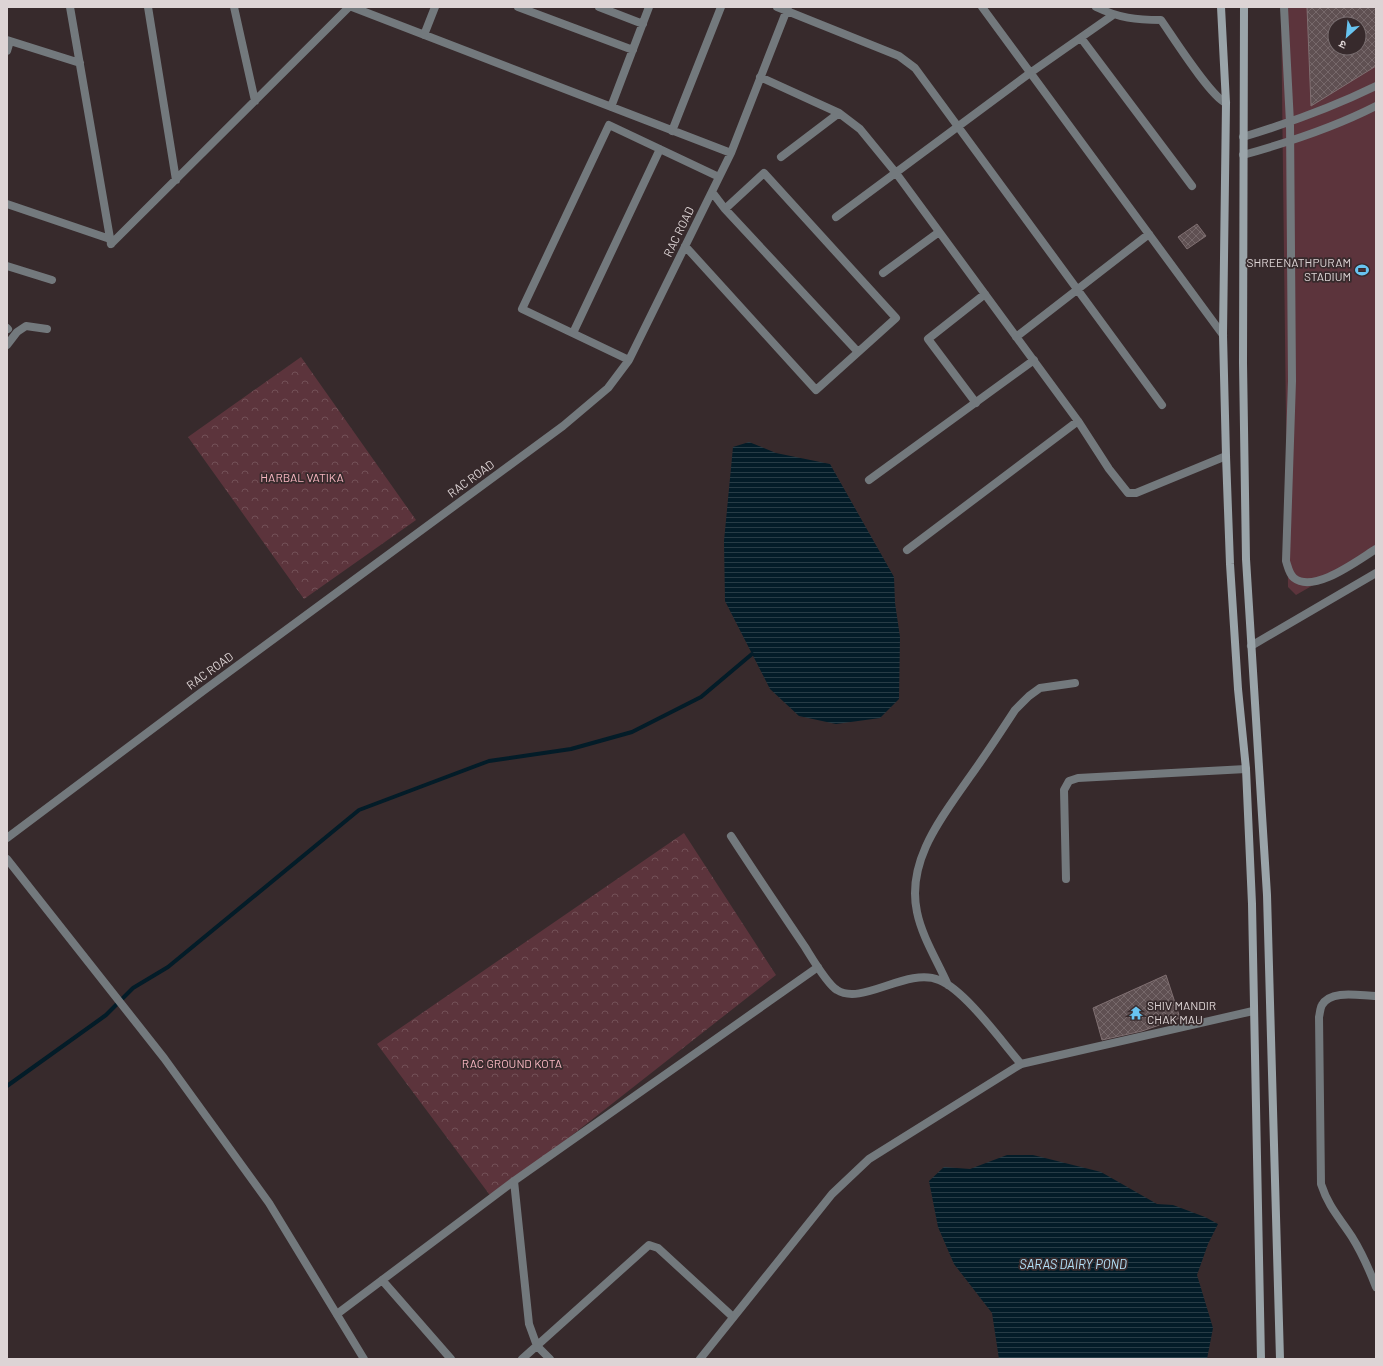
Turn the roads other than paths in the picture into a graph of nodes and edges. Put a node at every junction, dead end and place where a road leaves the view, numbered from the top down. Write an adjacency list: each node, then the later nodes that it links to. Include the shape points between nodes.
1 (70, 7): 25 (street)
2 (148, 7): 45 (street)
3 (234, 7): 29 (street)
4 (350, 7): 17 (street); 29 (street)
5 (435, 7): 20 (street)
6 (518, 7): 23 (street)
7 (599, 7): 19 (street)
8 (650, 7): 19 (street)
9 (721, 7): 36 (street)
10 (777, 7): 16 (street)
11 (982, 7): 26 (street)
12 (1096, 7): 18 (street)
13 (1221, 7): 30 (street)
14 (1244, 7): 37 (street)
15 (1284, 7): 34 (street)
16 (787, 9): 27 (street, RAC ROAD); 35 (street, via 899,56 915,68)
17 (367, 10): 20 (street)
18 (1113, 16): 21 (street); 30 (street, via 1161,20 1205,82)
19 (643, 24): 23 (street)
20 (424, 35): 32 (street)
21 (1081, 38): 26 (street); 46 (street)
22 (8, 41): 24 (street); 25 (street)
23 (633, 50): 32 (street)
24 (7, 51)
25 (80, 63): 53 (street)
26 (1030, 73): 35 (street); 52 (street)
27 (760, 77): 33 (street); 40 (street, RAC ROAD)
28 (1376, 86): 34 (street)
29 (255, 101): 45 (street)
30 (1226, 103): 62 (street)
31 (1376, 106): 38 (street, via 1330,128)
32 (611, 107): 36 (street)
33 (839, 113): 42 (street); 43 (street, via 860,129)
34 (1290, 123): 37 (street); 38 (street)
35 (958, 127): 43 (street); 58 (street)
36 (672, 130): 40 (street)
37 (1243, 137): 41 (street)
38 (1290, 142): 41 (street); 73 (street, via 1292,381 1286,562 1290,574 1308,583 1322,580)
39 (660, 149): 44 (street); 61 (street); 61 (street, via 609,124 605,132 522,309)
40 (731, 153): 44 (street, RAC ROAD)
41 (1243, 155): 76 (street, via 1246,559)
42 (781, 157)
43 (896, 173): 50 (street); 51 (street)
44 (719, 177): 47 (street, RAC ROAD)
45 (176, 180): 53 (street, via 111,244)
46 (1192, 186)
47 (712, 192): 49 (street); 54 (street, RAC ROAD)
48 (7, 204): 53 (street)
49 (725, 209): 65 (street); 65 (street, via 764,173 896,318)
50 (836, 217)
51 (939, 232): 56 (street); 59 (street)
52 (1149, 234): 58 (street); 62 (street)
53 (110, 238)
54 (685, 246): 65 (street, via 816,390); 66 (street, RAC ROAD)
55 (7, 266): 57 (street)
56 (883, 273)
57 (52, 280)
58 (1077, 290): 63 (street); 69 (street)
59 (985, 294): 63 (street); 68 (street, via 928,339)
60 (48, 329): 64 (street, via 26,326 17,332)
61 (573, 333): 66 (street)
62 (1223, 335): 71 (street)
63 (1016, 337): 67 (street)
64 (7, 345)
65 (858, 352)
66 (629, 360): 80 (street, RAC ROAD, via 608,388 563,426)
67 (1034, 360): 68 (street); 70 (street)
68 (976, 403): 72 (street)
69 (1162, 405)
70 (1078, 421): 71 (street, via 1109,469 1128,493 1132,494); 74 (street)
71 (1226, 456): 78 (street, via 1234,626)
72 (869, 480)
73 (1376, 549)
74 (907, 550)
75 (1376, 573): 76 (street)
76 (1251, 646): 100 (street, via 1267,895)
77 (1075, 683): 84 (street, via 1040,688 1019,705 932,833 920,861 916,887 917,912)
78 (1246, 769): 82 (street, via 1078,778 1069,781 1064,790); 86 (street, via 1252,904)
79 (731, 836): 83 (street)
80 (7, 838)
81 (7, 859): 91 (street, via 154,1045 269,1202)
82 (1066, 879)
83 (818, 967): 84 (street, via 835,990 851,995 924,977); 88 (street)
84 (948, 985): 87 (street, via 959,993)
85 (1376, 996): 90 (street, via 1330,997 1322,1004 1319,1017 1321,1184 1326,1201 1368,1264)
86 (1253, 1011): 87 (street); 99 (street)
87 (1021, 1064): 92 (street, via 868,1159 832,1194)
88 (514, 1181): 89 (street); 93 (street, via 529,1324)
89 (382, 1280): 91 (street); 95 (street)
90 (1376, 1287)
91 (337, 1314): 94 (street)
92 (733, 1317): 93 (street, via 658,1248 649,1245); 98 (street)
93 (537, 1346): 96 (street); 97 (street)
94 (364, 1359)
95 (451, 1359)
96 (522, 1359)
97 (550, 1359)
98 (700, 1359)
99 (1261, 1359)
100 (1280, 1359)

